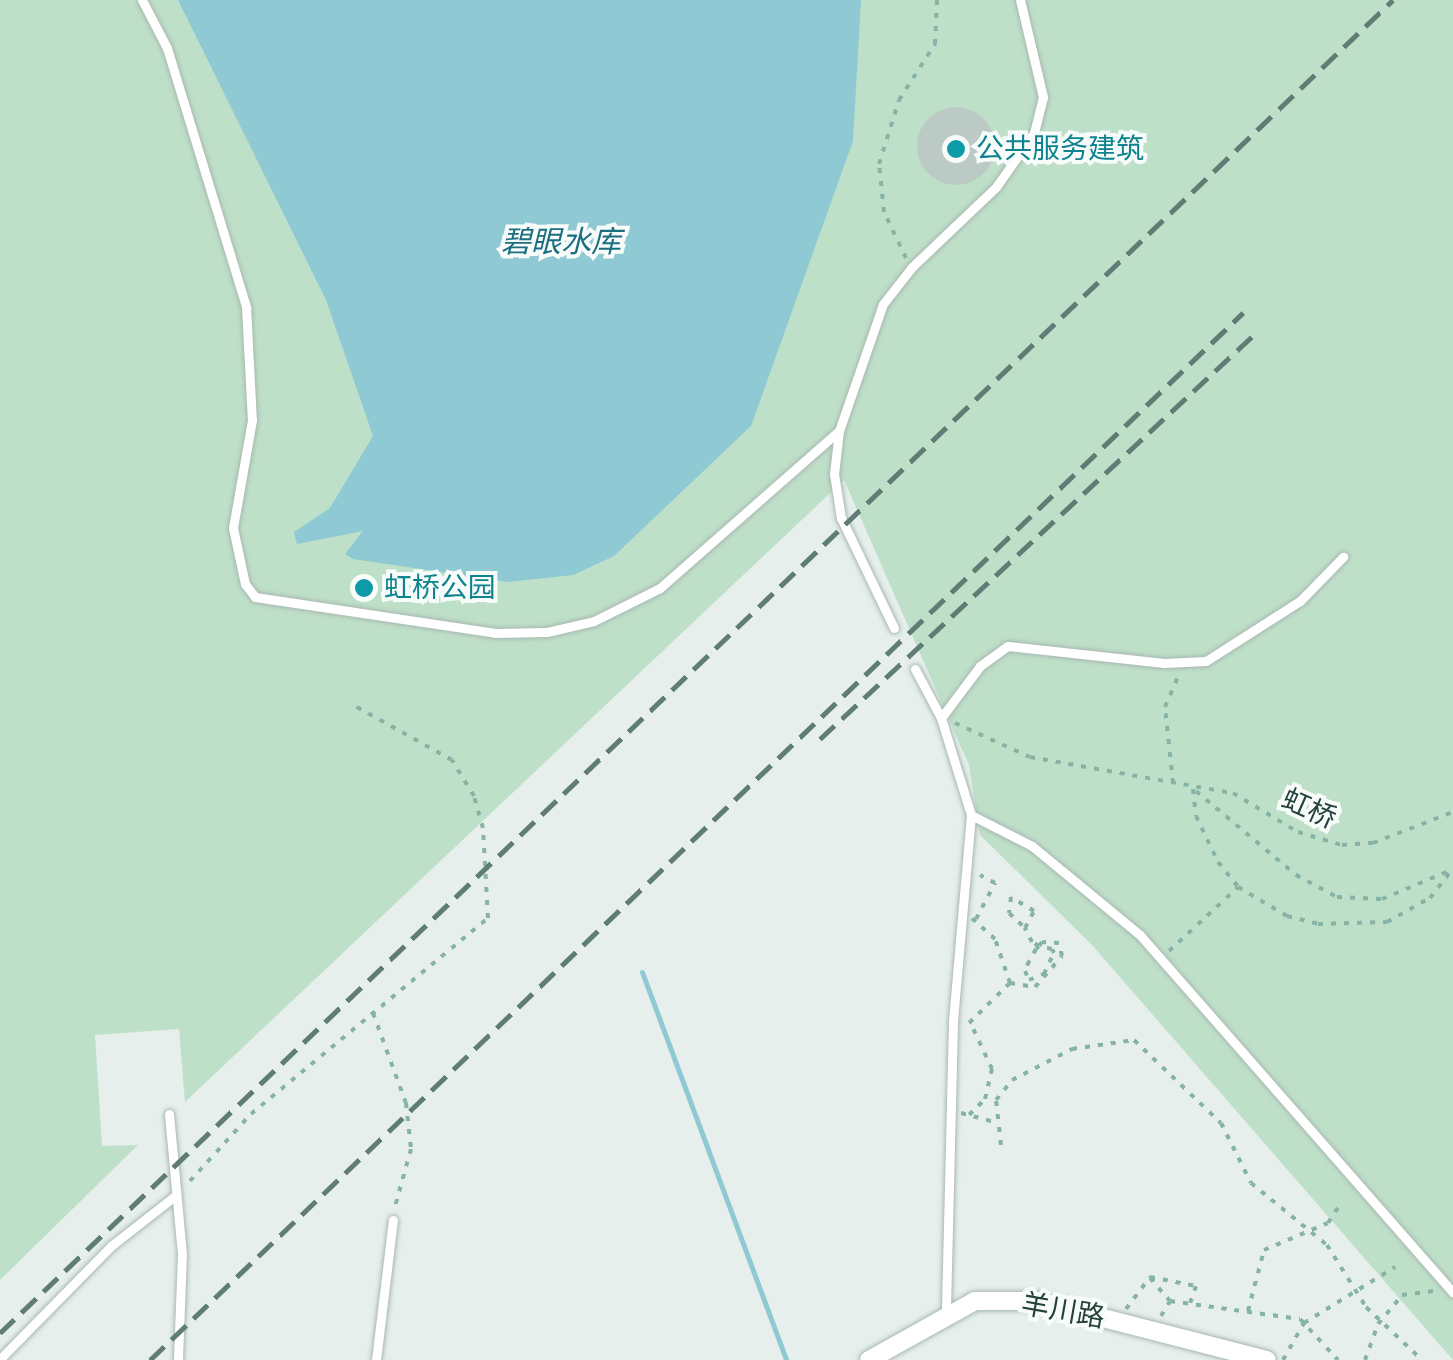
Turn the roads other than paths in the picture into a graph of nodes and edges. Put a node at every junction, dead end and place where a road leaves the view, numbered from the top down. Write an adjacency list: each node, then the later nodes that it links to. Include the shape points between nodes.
1 (142, 0): 3 (lane, via 166,48 246,306 252,420 233,528 245,584 255,597 495,633 547,632 594,621 660,588)
2 (1020, 0): 3 (lane, via 1043,96 1034,133 996,186 912,267 874,322)
3 (838, 431): 5 (lane, via 840,518)
4 (1343, 557): 7 (lane, via 1326,580 1223,654 1190,663 1008,646 980,666)
5 (894, 628)
6 (914, 669): 7 (lane)
7 (941, 718): 8 (lane)
8 (972, 815): 12 (lane, via 1032,846 1162,958); 13 (lane, via 970,918 953,1022)
9 (168, 1114): 10 (lane)
10 (176, 1195): 14 (lane, via 111,1246); 15 (lane)
11 (392, 1220): 16 (lane)
12 (1453, 1292)
13 (946, 1314): 17 (street, 羊川路); 18 (street, 羊川路, via 976,1302 1037,1301)
14 (0, 1358)
15 (178, 1360)
16 (376, 1360)
17 (869, 1360)
18 (1267, 1360)

